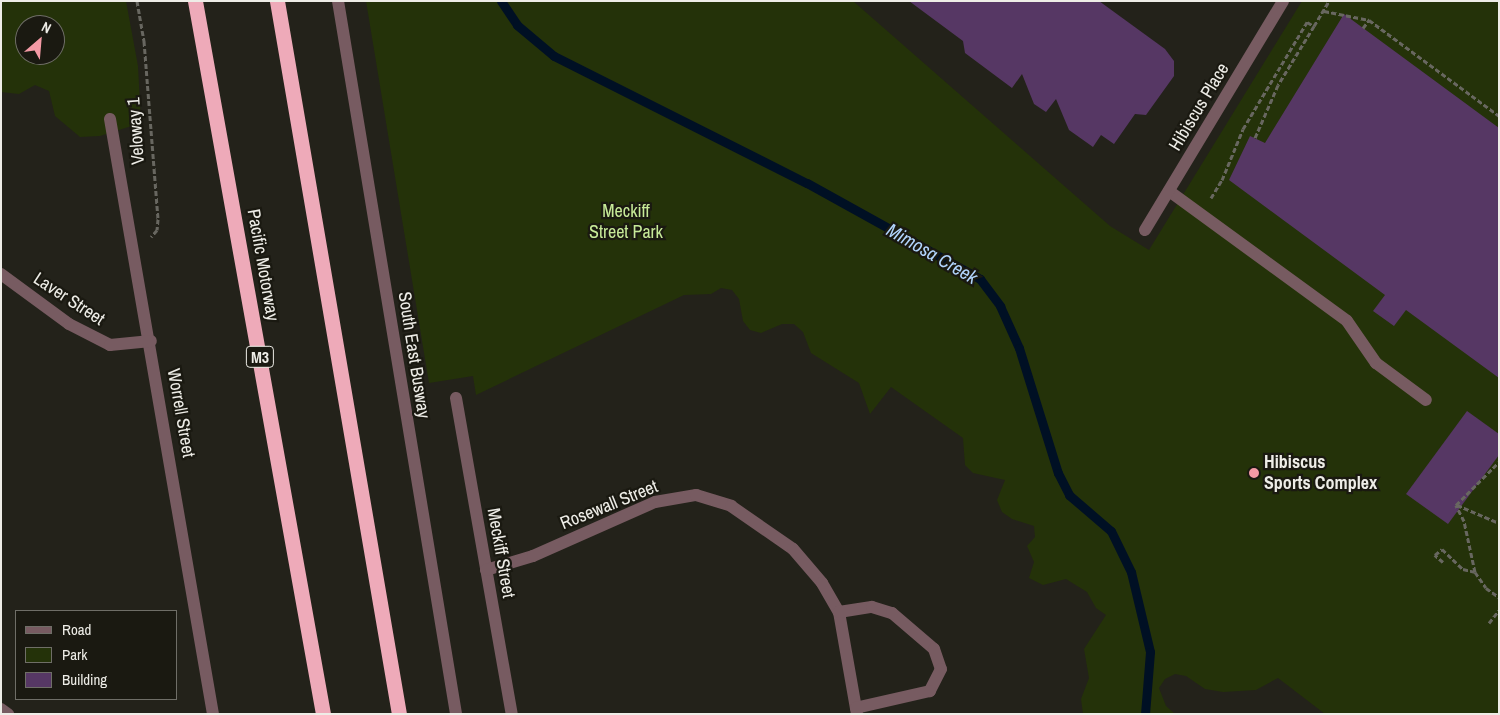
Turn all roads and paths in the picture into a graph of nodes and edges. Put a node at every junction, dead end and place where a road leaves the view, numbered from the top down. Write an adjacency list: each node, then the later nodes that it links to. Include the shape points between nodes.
1 (137, 1): 17 (path, Veloway 1, via 144,41 158,219 153,236)
2 (195, 1): 36 (highway, Pacific Motorway / M3)
3 (277, 1): 37 (highway)
4 (338, 1): 38 (street, South East Busway)
5 (1284, 1): 14 (street, Hibiscus Place)
6 (1329, 1): 7 (path)
7 (1324, 10): 8 (path); 9 (path)
8 (1368, 20): 10 (path); 11 (path)
9 (1314, 26): 13 (path, via 1278,85); 15 (path, via 1307,22 1235,144 1222,180)
10 (1363, 28)
11 (1499, 116)
12 (110, 119): 17 (street, Worrell Street)
13 (1255, 138)
14 (1169, 191): 15 (street); 16 (street, Hibiscus Place)
15 (1200, 213): 21 (street, via 1347,321 1376,363)
16 (1145, 230)
17 (132, 243): 19 (street, Worrell Street)
18 (1, 274): 19 (street, Laver Street, via 70,324 110,345)
19 (151, 341): 35 (street, Worrell Street)
20 (456, 398): 26 (street, Meckiff Street)
21 (1426, 400)
22 (1499, 462): 23 (path)
23 (1456, 505): 24 (path); 27 (path, via 1464,521)
24 (1499, 523)
25 (1443, 562): 27 (path, via 1435,555 1442,549 1463,569)
26 (486, 570): 30 (street, Rosewall Street, via 533,556 655,502 696,495 731,506 793,550 822,583); 39 (street, Meckiff Street)
27 (1475, 572): 28 (path, via 1486,588)
28 (1499, 597)
29 (1499, 610): 31 (path)
30 (839, 612): 33 (street, Rosewall Street); 33 (street, via 872,607 892,613 934,649 941,669 930,691)
31 (1489, 624)
32 (1, 709): 34 (street)
33 (856, 711)
34 (8, 714)
35 (213, 714)
36 (323, 714)
37 (399, 714)
38 (456, 714)
39 (512, 714)

